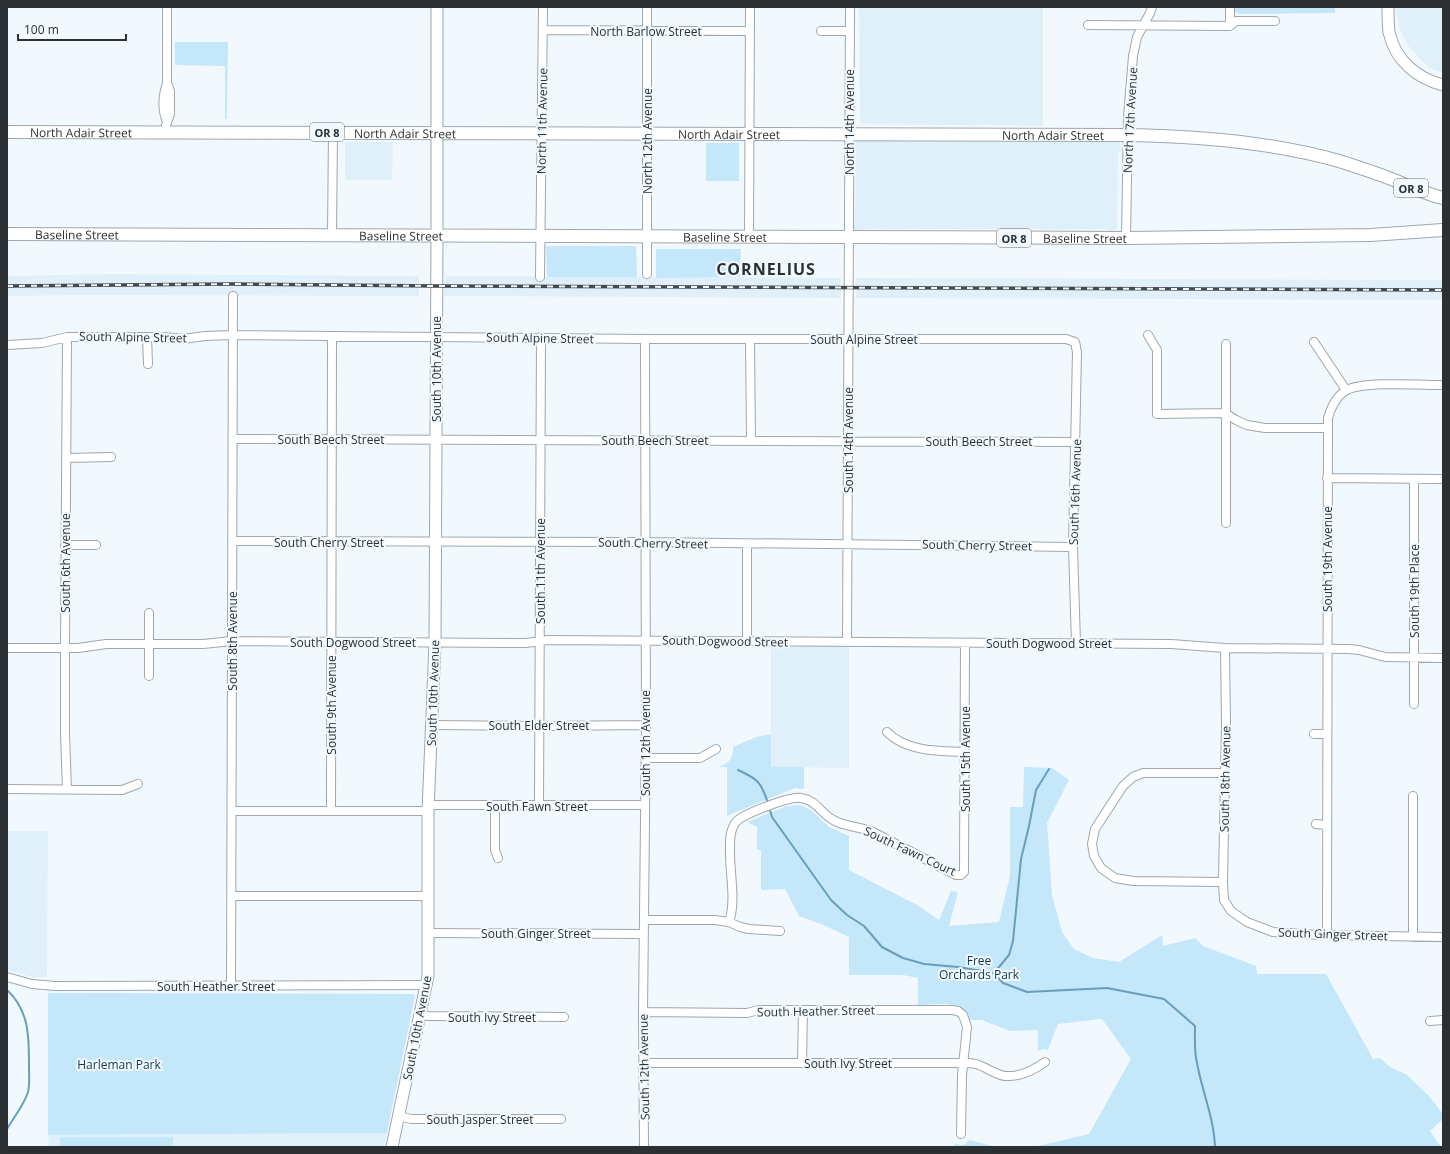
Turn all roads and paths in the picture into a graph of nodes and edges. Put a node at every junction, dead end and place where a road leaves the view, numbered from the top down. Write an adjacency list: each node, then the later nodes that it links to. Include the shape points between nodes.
1 (167, 7): 20 (street, via 167,83 163,114)
2 (437, 7): 23 (main road, South 10th Avenue)
3 (543, 7): 14 (street, North 11th Avenue)
4 (648, 7): 15 (street, North 12th Avenue)
5 (750, 7): 16 (street)
6 (850, 7): 18 (street, North 14th Avenue)
7 (1152, 7): 12 (street, North 17th Avenue)
8 (1230, 7): 13 (street)
9 (1388, 7): 19 (main road, via 1390,35 1399,56 1411,70)
10 (1275, 21): 13 (street, via 1236,21)
11 (1088, 25): 12 (street)
12 (1143, 25): 13 (street); 28 (street, North 17th Avenue, via 1137,37 1133,56)
13 (1230, 26)
14 (543, 30): 15 (street, North Barlow Street); 24 (street, North 11th Avenue)
15 (647, 31): 16 (street, North Barlow Street); 25 (street, North 12th Avenue)
16 (750, 31): 26 (street)
17 (821, 31): 18 (street)
18 (850, 31): 27 (street, North 14th Avenue)
19 (1443, 85)
20 (166, 127): 21 (highway, North Adair Street / OR 8); 22 (highway, North Adair Street / OR 8)
21 (7, 132)
22 (333, 132): 23 (highway, North Adair Street / OR 8); 32 (street)
23 (437, 132): 24 (highway, North Adair Street / OR 8); 33 (main road, South 10th Avenue)
24 (543, 133): 25 (highway, North Adair Street / OR 8); 34 (street, North 11th Avenue)
25 (647, 134): 26 (highway, North Adair Street / OR 8); 35 (street, North 12th Avenue)
26 (750, 134): 27 (highway, North Adair Street / OR 8); 36 (street)
27 (849, 134): 28 (highway, North Adair Street / OR 8); 37 (street, North 14th Avenue)
28 (1128, 135): 29 (highway, North Adair Street / OR 8, via 1212,139 1296,152 1360,168); 38 (street, North 17th Avenue)
29 (1443, 198)
30 (1443, 230): 38 (highway, Baseline Street / OR 8, via 1371,235)
31 (7, 234): 32 (highway, Baseline Street / OR 8)
32 (332, 235): 33 (highway, Baseline Street / OR 8)
33 (437, 236): 34 (highway, Baseline Street / OR 8); 47 (main road, South 10th Avenue)
34 (540, 236): 35 (highway, Baseline Street / OR 8); 40 (street)
35 (647, 236): 36 (highway, Baseline Street / OR 8); 39 (street, North 12th Avenue)
36 (749, 237): 37 (highway, Baseline Street / OR 8)
37 (849, 237): 38 (highway, Baseline Street / OR 8); 51 (street, South 14th Avenue)
38 (1126, 238)
39 (647, 274)
40 (540, 277)
41 (233, 296): 42 (street, South 8th Avenue)
42 (233, 335): 44 (street, South Alpine Street); 46 (street, South Alpine Street, via 183,339); 61 (street, South 8th Avenue)
43 (1148, 335): 59 (street, via 1157,350 1157,414)
44 (332, 336): 47 (street, South Alpine Street); 62 (street, South 9th Avenue)
45 (67, 337): 46 (street, South Alpine Street); 54 (street, South Alpine Street, via 42,343); 70 (street, South 6th Avenue)
46 (147, 337): 56 (street)
47 (436, 337): 48 (street, South Alpine Street); 63 (main road, South 10th Avenue)
48 (541, 338): 49 (street, South Alpine Street); 64 (street, South 11th Avenue)
49 (645, 339): 50 (street, South Alpine Street); 65 (street, South 12th Avenue)
50 (750, 339): 51 (street, South Alpine Street); 66 (street)
51 (848, 339): 52 (street, South Alpine Street, via 1066,339); 67 (street, South 14th Avenue)
52 (1075, 342): 68 (street, South 16th Avenue)
53 (1314, 342): 58 (street)
54 (7, 344)
55 (1226, 344): 59 (street)
56 (148, 364)
57 (1443, 385): 58 (street, via 1370,385)
58 (1346, 390): 60 (street, South 19th Avenue, via 1331,409)
59 (1225, 413): 60 (street, via 1247,425 1265,428); 74 (street)
60 (1327, 428): 71 (street, South 19th Avenue)
61 (233, 439): 62 (street, South Beech Street); 75 (street, South 8th Avenue)
62 (332, 439): 63 (street, South Beech Street); 76 (street, South 9th Avenue)
63 (436, 440): 64 (street, South Beech Street); 77 (main road, South 10th Avenue)
64 (540, 440): 65 (street, South Beech Street); 78 (street, South 11th Avenue)
65 (645, 440): 66 (street, South Beech Street); 79 (street, South 12th Avenue)
66 (751, 441): 67 (street, South Beech Street)
67 (848, 441): 68 (street, South Beech Street); 81 (street, South 14th Avenue)
68 (1076, 442): 84 (street, South 16th Avenue)
69 (111, 457): 70 (street)
70 (66, 458): 83 (street, South 6th Avenue)
71 (1327, 478): 72 (street); 99 (street, South 19th Avenue)
72 (1414, 479): 73 (street); 100 (street, South 19th Place)
73 (1443, 479)
74 (1226, 523)
75 (232, 541): 76 (street, South Cherry Street); 87 (street, South 8th Avenue)
76 (332, 542): 77 (street, South Cherry Street); 90 (street, South 9th Avenue)
77 (436, 542): 78 (street, South Cherry Street); 92 (main road, South 10th Avenue)
78 (540, 542): 79 (street, South Cherry Street); 88 (street, South 11th Avenue)
79 (645, 542): 80 (street, South Cherry Street); 86 (street, South 12th Avenue)
80 (747, 544): 81 (street, South Cherry Street); 89 (street)
81 (847, 544): 84 (street, South Cherry Street); 91 (street, South 14th Avenue)
82 (96, 545): 83 (street)
83 (65, 546): 97 (street, South 6th Avenue)
84 (1073, 547): 94 (street, South 16th Avenue)
85 (149, 613): 95 (street)
86 (645, 640): 88 (street, South Dogwood Street); 89 (street, South Dogwood Street); 105 (street, South 12th Avenue)
87 (232, 641): 90 (street, South Dogwood Street); 95 (street, South Dogwood Street); 122 (street, South 8th Avenue)
88 (540, 641): 92 (street, South Dogwood Street); 106 (street, South 11th Avenue)
89 (747, 641): 91 (street, South Dogwood Street)
90 (332, 642): 92 (street, South Dogwood Street); 123 (street, South 9th Avenue)
91 (847, 642): 93 (street, South Dogwood Street)
92 (435, 643): 104 (main road, South 10th Avenue)
93 (965, 643): 94 (street, South Dogwood Street); 111 (street, South 15th Avenue)
94 (1076, 643): 98 (street, South Dogwood Street, via 1171,644)
95 (149, 644): 97 (street, South Dogwood Street, via 106,644); 102 (street)
96 (7, 648): 97 (street, South Dogwood Street)
97 (65, 648): 116 (street, South 6th Avenue)
98 (1226, 648): 99 (street, South Dogwood Street); 113 (street, South 18th Avenue)
99 (1328, 649): 100 (street, South Dogwood Street, via 1359,650 1385,657); 109 (street, South 19th Avenue)
100 (1414, 658): 101 (street, South Dogwood Street); 103 (street, South 19th Place)
101 (1443, 658)
102 (149, 676)
103 (1414, 704)
104 (432, 725): 106 (street, South Elder Street); 121 (main road, South 10th Avenue)
105 (646, 725): 106 (street, South Elder Street); 112 (street, South 12th Avenue)
106 (539, 726): 118 (street, South 11th Avenue)
107 (887, 732): 111 (street, via 914,747)
108 (1314, 734): 109 (street)
109 (1327, 734): 125 (street, South 19th Avenue)
110 (716, 749): 112 (street, via 700,758)
111 (964, 752): 127 (street, South 15th Avenue, via 964,872)
112 (646, 758): 119 (street, South 12th Avenue)
113 (1225, 773): 128 (street, South 18th Avenue); 128 (street, via 1143,773 1133,777 1123,786 1095,829 1092,844 1094,856 1101,868 1115,878 1133,881)
114 (138, 784): 116 (street, via 122,790)
115 (7, 789): 116 (street)
116 (67, 789)
117 (1414, 796): 138 (street)
118 (539, 805): 119 (street, South Fawn Street); 120 (street, South Fawn Street)
119 (645, 805): 132 (street, South 12th Avenue)
120 (495, 806): 121 (street, South Fawn Street); 126 (street, via 495,850)
121 (428, 808): 123 (street, South Fawn Street); 130 (main road, South 10th Avenue)
122 (232, 811): 123 (street, South Fawn Street); 129 (street, South 8th Avenue)
123 (331, 811)
124 (1316, 824): 125 (street)
125 (1327, 824): 137 (street, South 19th Avenue)
126 (498, 858)
127 (961, 875): 133 (street, South Fawn Court, via 956,875 865,828 835,822 818,805 808,800 791,798 735,822 730,839 732,910)
128 (1223, 882): 131 (street, South 18th Avenue, via 1224,900)
129 (232, 896): 130 (street); 142 (street, South 8th Avenue)
130 (428, 896): 135 (main road, South 10th Avenue)
131 (1229, 908): 137 (street, South Ginger Street, via 1247,922 1273,932)
132 (644, 920): 133 (street); 136 (street, South 12th Avenue)
133 (729, 922): 134 (street, via 749,929)
134 (780, 931)
135 (428, 933): 136 (street, South Ginger Street); 141 (main road, South 10th Avenue)
136 (644, 934): 144 (street, South 12th Avenue)
137 (1327, 935): 138 (street, South Ginger Street)
138 (1413, 937): 139 (street, South Ginger Street)
139 (1443, 937)
140 (7, 977): 142 (street, South Heather Street, via 32,984 55,986)
141 (426, 985): 142 (street, South Heather Street); 145 (main road, South 10th Avenue)
142 (231, 986)
143 (803, 1010): 144 (street, South Heather Street, via 759,1010 747,1013); 151 (street); 152 (street, South Heather Street, via 958,1011 963,1015 967,1027)
144 (643, 1012): 149 (street, South 12th Avenue)
145 (420, 1014): 146 (street, South Ivy Street); 153 (main road, South 10th Avenue)
146 (564, 1017)
147 (1443, 1020): 148 (street)
148 (1430, 1021)
149 (644, 1062): 151 (street, South Ivy Street); 157 (street, South 12th Avenue)
150 (1045, 1062): 152 (street, South Ivy Street, via 1034,1070 1005,1076 976,1064)
151 (802, 1063): 152 (street, South Ivy Street)
152 (964, 1063): 155 (street)
153 (399, 1116): 154 (street, South Jasper Street, via 411,1119); 156 (main road, South 10th Avenue)
154 (561, 1119)
155 (960, 1134)
156 (392, 1147)
157 (644, 1147)

